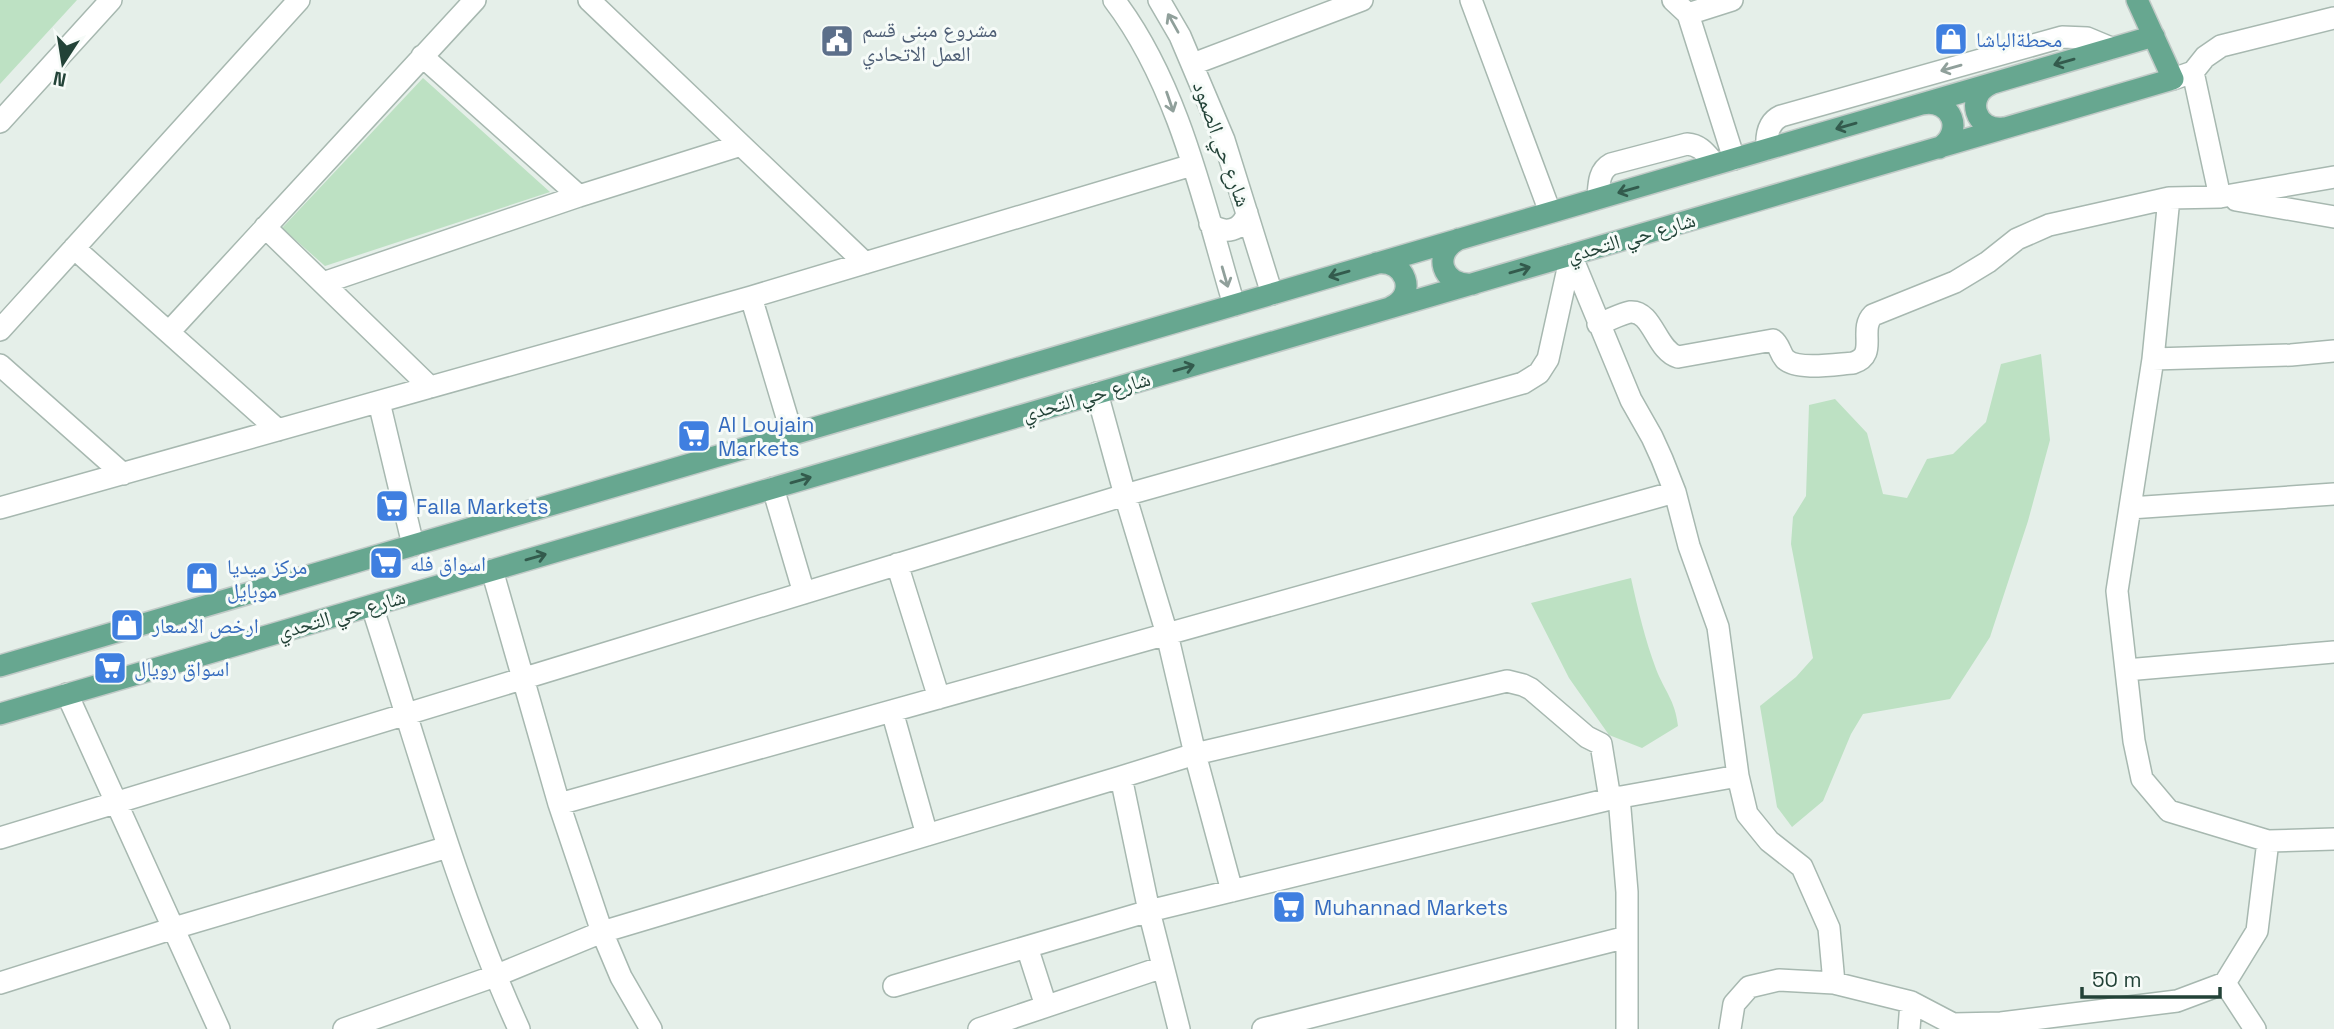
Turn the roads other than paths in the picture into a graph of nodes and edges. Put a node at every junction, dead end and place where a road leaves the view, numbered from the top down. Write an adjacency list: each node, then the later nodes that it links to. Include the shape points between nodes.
1 (111, 0): 21 (street)
2 (299, 0): 39 (street)
3 (475, 0): 15 (street)
4 (1114, 0): 27 (street, one-way to 27, via 1162,78)
5 (1159, 0): 16 (street, شارع حي الصمود, one-way to 5)
6 (1362, 0): 16 (street)
7 (1471, 0): 33 (street)
8 (1732, 0): 11 (street)
9 (2137, 0): 13 (main road)
10 (596, 2): 23 (street)
11 (1681, 7): 26 (street)
12 (2334, 18): 17 (street, via 2221,46)
13 (2154, 36): 14 (main road); 18 (main road)
14 (2111, 48): 19 (main road, one-way to 19); 25 (street, one-way to 25, via 2087,38 2062,37 1781,116 1771,123)
15 (422, 56): 29 (street); 37 (street)
16 (1193, 64): 34 (street, شارع حي الصمود)
17 (2193, 72): 18 (street); 30 (street)
18 (2173, 79): 22 (main road, شارع حي التحدي)
19 (1991, 84): 20 (main road); 22 (main road, via 1980,91 1975,110 1986,126)
20 (1921, 104): 24 (main road, via 1934,103 1950,114 1952,134); 25 (main road, one-way to 25)
21 (0, 122)
22 (2006, 128): 24 (main road, شارع حي التحدي)
23 (741, 145): 29 (street); 41 (street)
24 (1939, 148): 40 (main road, شارع حي التحدي)
25 (1767, 149): 26 (main road)
26 (1725, 161): 31 (main road, one-way to 31); 31 (street, via 1687,144 1611,164 1602,173)
27 (1192, 165): 36 (street); 41 (street)
28 (2334, 177): 30 (street)
29 (579, 196): 43 (street)
30 (2220, 197): 32 (street); 35 (street)
31 (1598, 198): 33 (main road)
32 (2169, 198): 49 (street, via 2070,219 2017,239 1955,282 1873,315 1867,326 1868,351 1853,363 1795,364 1786,359 1778,343 1769,340 1678,357 1667,353 1640,314 1630,312); 53 (street)
33 (1550, 212): 38 (main road)
34 (1247, 213): 36 (street, via 1236,229 1222,231); 45 (street, شارع حي الصمود)
35 (2334, 217)
36 (1210, 224): 47 (street, one-way to 47)
37 (265, 227): 43 (street); 51 (street)
38 (1461, 239): 42 (main road); 44 (main road, via 1449,245 1443,264 1453,281)
39 (74, 248): 50 (street); 51 (street)
40 (1570, 255): 44 (main road, شارع حي التحدي, one-way to 40); 49 (street); 64 (street, via 1550,351 1544,367 1531,379)
41 (865, 263): 46 (street)
42 (1377, 263): 45 (main road, one-way to 45); 48 (main road, via 1397,266 1407,283 1401,301)
43 (323, 283): 55 (street)
44 (1473, 284): 48 (main road, شارع حي التحدي)
45 (1272, 294): 47 (main road)
46 (751, 297): 55 (street); 59 (street)
47 (1234, 305): 59 (main road)
48 (1389, 308): 56 (main road, شارع حي التحدي, one-way to 48)
49 (1598, 324): 62 (street)
50 (0, 330)
51 (169, 332): 58 (street)
52 (2334, 351): 53 (street)
53 (2153, 359): 66 (street)
54 (0, 365): 60 (street)
55 (430, 387): 57 (street)
56 (1097, 393): 61 (main road, شارع حي التحدي, one-way to 56); 64 (street)
57 (379, 402): 58 (street); 67 (street)
58 (278, 430): 60 (street)
59 (792, 434): 67 (main road)
60 (123, 474): 65 (street)
61 (773, 488): 69 (main road, شارع حي التحدي, one-way to 61); 70 (street)
62 (1675, 492): 72 (street); 83 (street, via 1718,627)
63 (2334, 494): 66 (street)
64 (1125, 495): 68 (street); 72 (street)
65 (0, 508)
66 (2130, 508): 75 (street, via 2117,590)
67 (414, 545): 74 (main road)
68 (897, 565): 70 (street); 78 (street)
69 (492, 570): 71 (main road, شارع حي التحدي); 76 (street)
70 (804, 593): 76 (street)
71 (372, 606): 77 (main road, شارع حي التحدي); 80 (street)
72 (1167, 634): 78 (street); 82 (street)
73 (2334, 652): 75 (street)
74 (0, 666)
75 (2126, 670): 91 (street, via 2142,779 2169,811)
76 (523, 679): 80 (street); 87 (street)
77 (67, 694): 81 (main road, شارع حي التحدي); 86 (street)
78 (939, 698): 79 (street)
79 (892, 711): 87 (street); 88 (street)
80 (407, 713): 86 (street); 92 (street)
81 (0, 714)
82 (1195, 754): 84 (street); 85 (street, via 1507,681 1524,685 1599,742); 93 (street)
83 (1738, 776): 85 (street); 102 (street, via 1747,814 1769,841 1802,867 1829,928)
84 (1121, 777): 88 (street); 94 (street)
85 (1615, 798): 93 (street); 97 (street, via 1627,892)
86 (117, 802): 89 (street); 95 (street)
87 (559, 804): 96 (street)
88 (927, 835): 96 (street)
89 (0, 838)
90 (2334, 839): 91 (street)
91 (2268, 841): 103 (street, via 2257,931)
92 (448, 847): 95 (street); 100 (street)
93 (1232, 891): 94 (street)
94 (1149, 911): 98 (street); 99 (street)
95 (174, 928): 101 (street); 107 (street)
96 (602, 932): 100 (street); 110 (street)
97 (1627, 937): 113 (street); 114 (street)
98 (1027, 947): 104 (street); 106 (street)
99 (1163, 967): 106 (street); 112 (street)
100 (495, 976): 108 (street); 109 (street)
101 (0, 983)
102 (1834, 983): 105 (street); 115 (street, via 1779,980 1749,987 1734,1004)
103 (2225, 983): 105 (street, via 2177,1001 2001,1023 1953,1024); 117 (street)
104 (894, 986)
105 (1911, 1002): 116 (street)
106 (1046, 1006): 111 (street)
107 (219, 1029)
108 (344, 1029)
109 (519, 1029)
110 (651, 1029)
111 (979, 1029)
112 (1179, 1029)
113 (1263, 1029)
114 (1627, 1029)
115 (1730, 1029)
116 (1909, 1029)
117 (2255, 1029)

